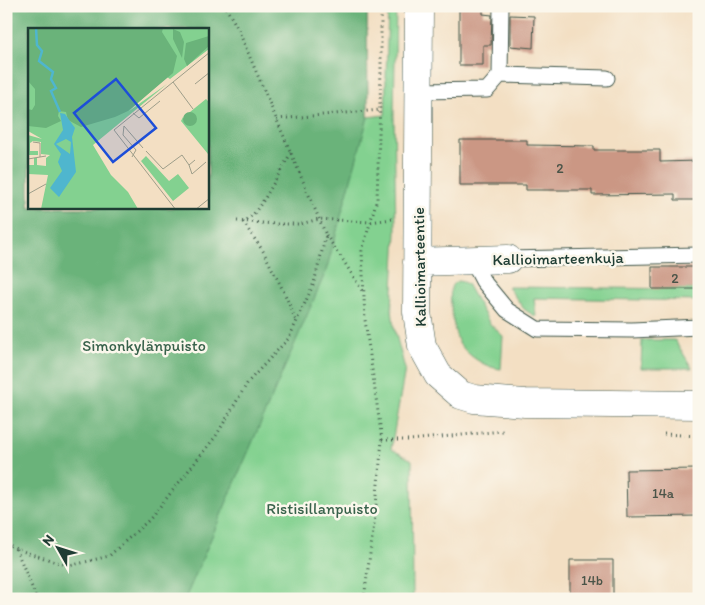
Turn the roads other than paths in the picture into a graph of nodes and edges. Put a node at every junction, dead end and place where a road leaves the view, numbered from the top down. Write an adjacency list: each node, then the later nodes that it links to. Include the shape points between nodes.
1 (419, 6): 5 (street, Kallioimarteentie)
2 (501, 6): 3 (lane)
3 (500, 75): 4 (lane); 5 (lane, via 487,90)
4 (607, 78)
5 (418, 91): 9 (street, Kallioimarteentie)
6 (699, 255): 7 (lane, Kallioimarteenkuja)
7 (508, 259): 8 (street, Kallioimarteenkuja)
8 (472, 260): 9 (street, Kallioimarteenkuja); 10 (lane, via 483,281 507,310 537,329)
9 (417, 262): 11 (street, Kallioimarteentie, via 417,312 422,346 438,375 461,394 474,399 507,402)
10 (699, 327)
11 (699, 405)

